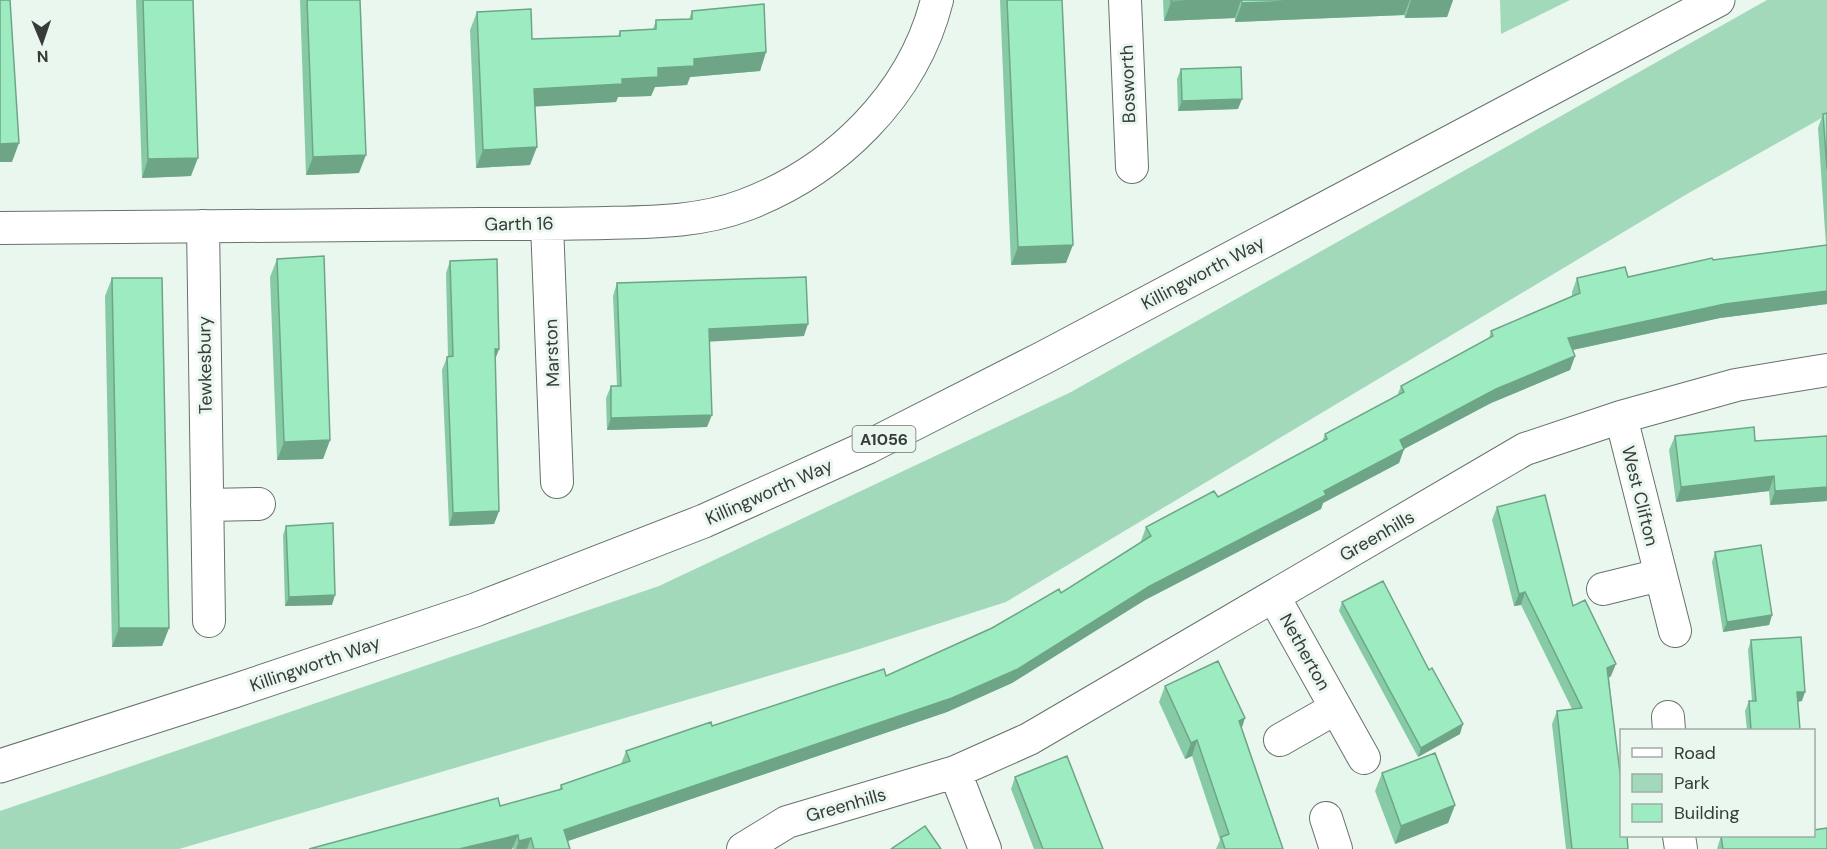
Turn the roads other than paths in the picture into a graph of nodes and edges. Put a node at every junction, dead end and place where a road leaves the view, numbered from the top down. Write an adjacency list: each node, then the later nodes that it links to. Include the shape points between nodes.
1 (937, 0): 5 (street, Garth 16, via 924,39 896,90 867,126 830,160 795,183 744,205 678,220)
2 (1125, 0): 4 (street, Bosworth)
3 (1718, 0): 21 (main road, Killingworth Way / A1056, via 1043,358 868,447 715,516 475,610)
4 (1132, 167)
5 (547, 224): 6 (street, Garth 16); 10 (street, Marston)
6 (203, 226): 7 (street, Garth 16); 12 (street, Tewkesbury)
7 (0, 228)
8 (1827, 370): 9 (street, Greenhills, via 1736,385)
9 (1621, 417): 13 (street, West Clifton); 15 (street, Greenhills, via 1525,449)
10 (557, 482)
11 (259, 504): 12 (street)
12 (207, 505): 16 (street, Tewkesbury)
13 (1660, 575): 14 (street); 17 (street, West Clifton)
14 (1603, 589)
15 (1274, 597): 18 (street, Netherton); 22 (street, Greenhills, via 1029,739)
16 (209, 621)
17 (1675, 631)
18 (1335, 708): 19 (street, Netherton); 20 (street, Netherton)
19 (1280, 740)
20 (1364, 758)
21 (0, 766)
22 (955, 772): 24 (street, Greenhills, via 787,822); 25 (street)
23 (1326, 818): 26 (street)
24 (743, 849)
25 (985, 849)
26 (1336, 849)

